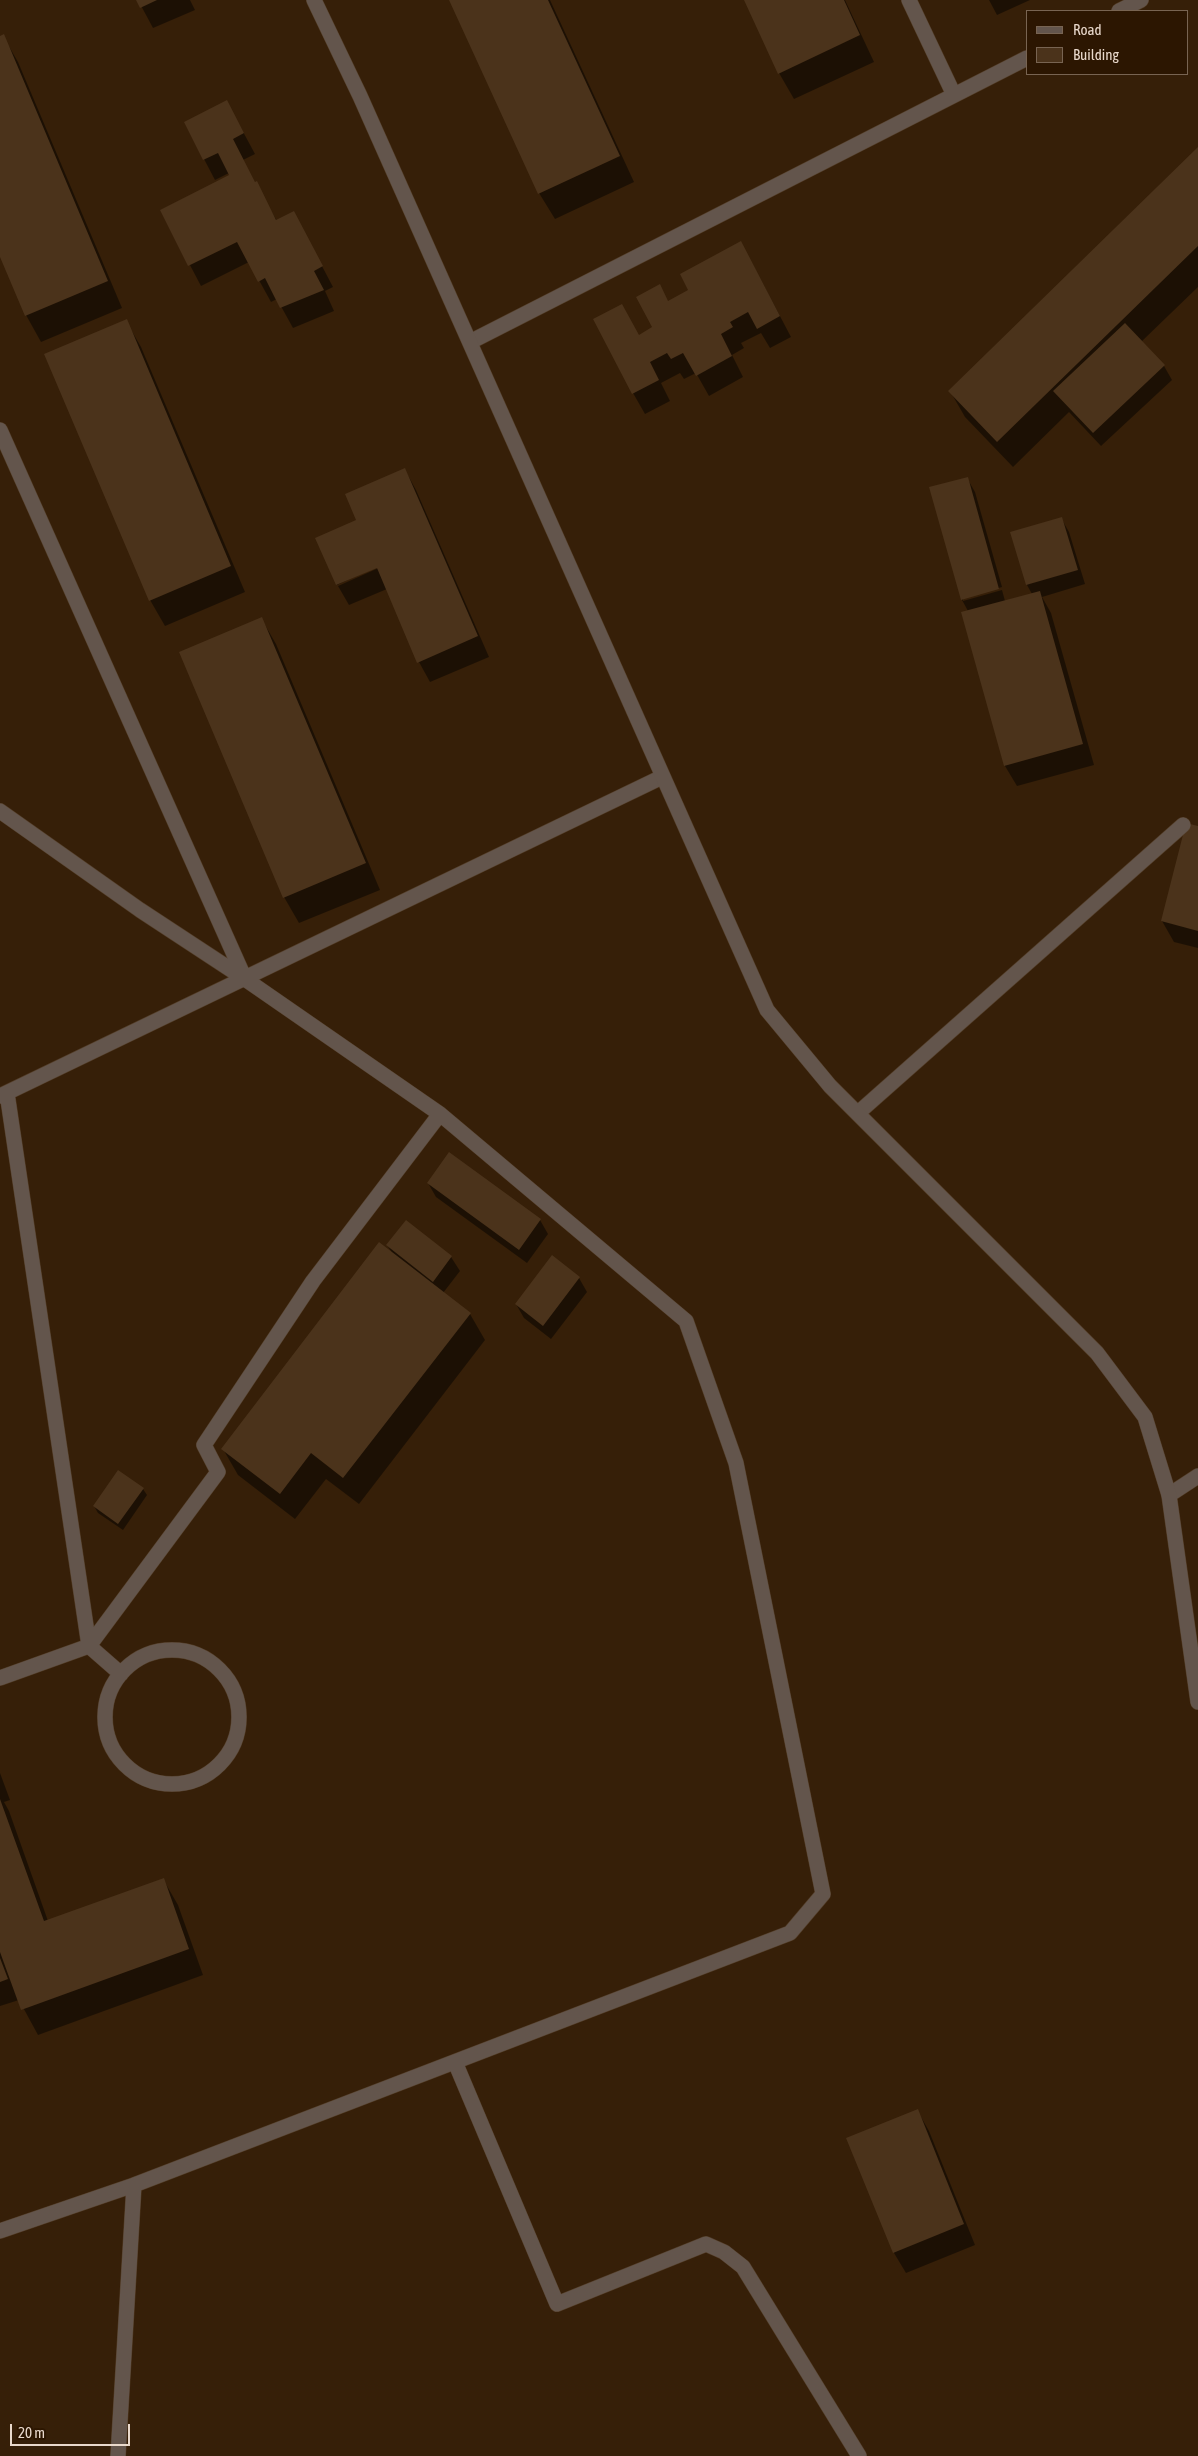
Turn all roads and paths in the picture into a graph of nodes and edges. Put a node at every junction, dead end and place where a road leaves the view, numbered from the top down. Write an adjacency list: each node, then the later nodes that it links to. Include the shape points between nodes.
1 (314, 0): 7 (street)
2 (909, 0): 6 (street)
3 (1141, 0): 4 (street)
4 (1121, 10)
5 (1026, 59): 6 (street)
6 (954, 95): 7 (street)
7 (470, 342): 9 (street)
8 (0, 430): 12 (street)
9 (662, 777): 12 (street); 15 (street, via 767,1010 830,1086)
10 (0, 811): 12 (street)
11 (1183, 825): 15 (street)
12 (245, 979): 13 (street); 14 (street)
13 (3, 1095): 18 (street)
14 (440, 1114): 18 (street, via 313,1281 204,1445 218,1472); 22 (street, via 686,1322 736,1463 823,1894 790,1933)
15 (858, 1114): 17 (street, via 1097,1353 1145,1417)
16 (1198, 1476): 17 (street)
17 (1169, 1495): 21 (street)
18 (89, 1646): 19 (street); 20 (street)
19 (121, 1674): 19 (street, via 137,1659 156,1651 192,1653 217,1667 231,1684 239,1704 236,1739 222,1764 204,1778 181,1784 158,1784 137,1775 120,1760 109,1739 105,1716 109,1694)
20 (0, 1678)
21 (1198, 1702)
22 (454, 2062): 23 (street); 26 (street, via 557,2304 706,2244 724,2252 743,2267)
23 (134, 2184): 24 (street); 25 (street)
24 (0, 2231)
25 (118, 2456)
26 (859, 2456)

